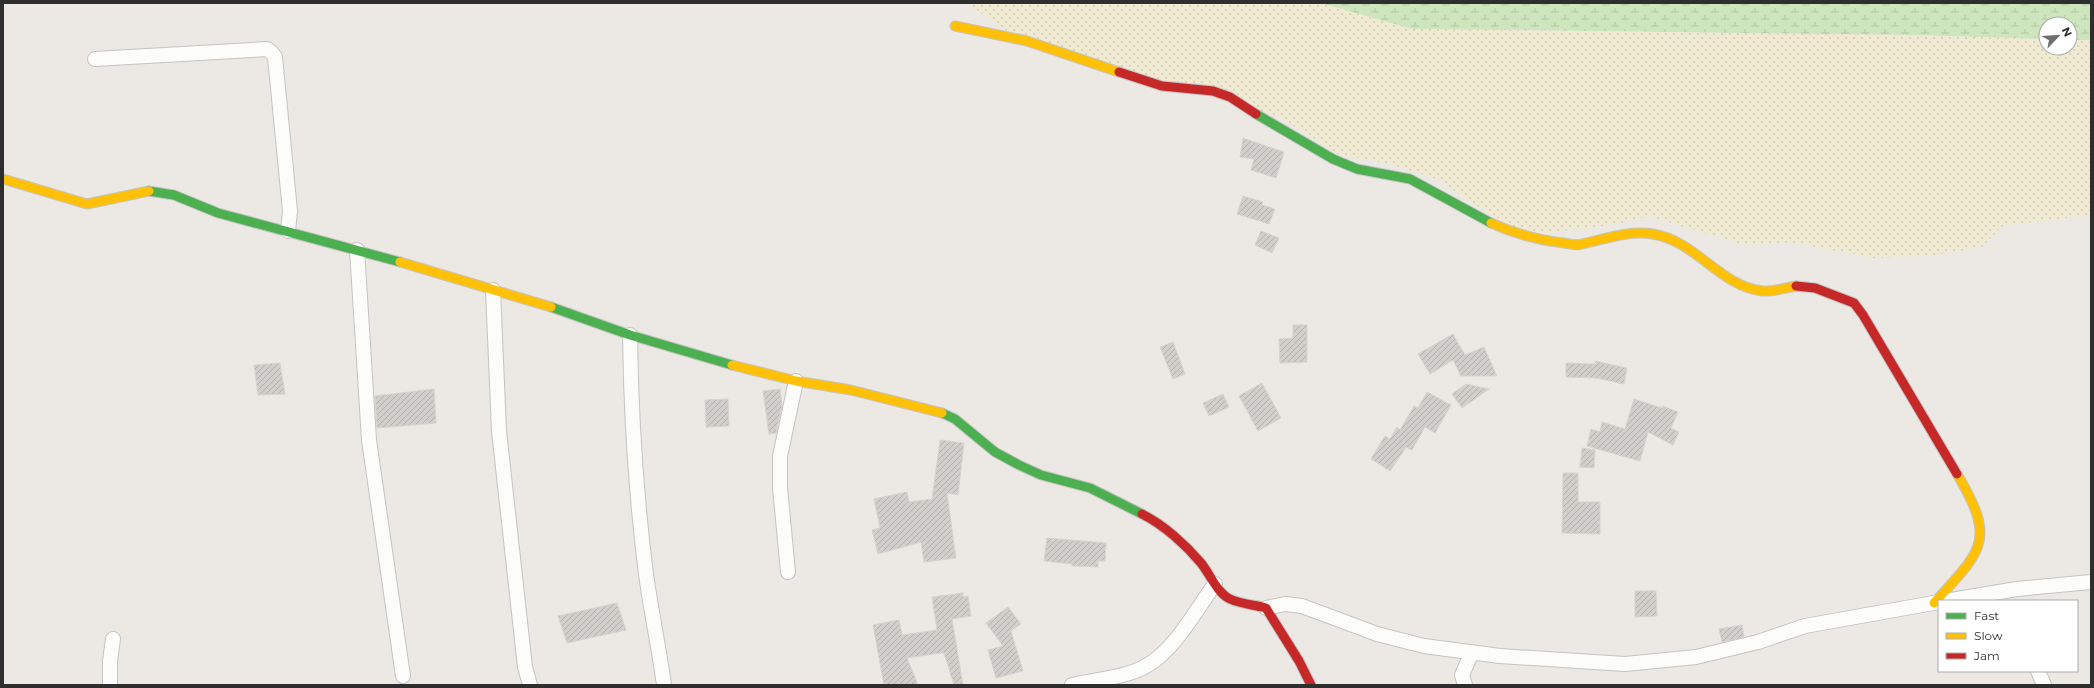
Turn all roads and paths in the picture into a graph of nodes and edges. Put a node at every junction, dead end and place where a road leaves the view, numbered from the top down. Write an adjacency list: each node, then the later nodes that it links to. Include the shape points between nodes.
1 (955, 26): 13 (street, via 1027,41 1162,86 1213,91 1230,97 1333,159 1357,169 1410,179 1514,234 1542,241 1580,245 1633,233 1653,234 1686,247 1735,283 1753,290 1799,286 1815,288 1854,303 1965,487 1980,522 1981,536 1971,562)
2 (95, 58): 4 (street, via 267,49 272,53 275,57 281,110 290,211)
3 (3, 179): 4 (street, via 87,204 142,192 174,195 218,213)
4 (288, 231): 5 (street)
5 (357, 250): 6 (street); 20 (street, via 369,440)
6 (493, 290): 7 (street, via 546,305); 22 (street, via 499,431 525,667)
7 (630, 335): 8 (street, via 734,366); 23 (street, via 631,405 639,508 646,575)
8 (796, 381): 9 (street, via 780,456 780,488); 11 (street, via 851,390 955,419 995,452 1018,465 1041,475 1090,488 1151,519 1186,547 1202,564)
9 (788, 572)
10 (2091, 582): 12 (street)
11 (1215, 584): 16 (street, via 1229,599); 24 (street, via 1161,655 1146,667)
12 (2018, 595): 14 (street)
13 (1941, 600)
14 (1962, 600)
15 (1938, 602): 18 (street, via 1805,626 1758,642 1696,657 1625,664)
16 (1266, 608): 18 (street, via 1285,604 1302,606 1377,634 1424,646); 25 (street)
17 (113, 639): 21 (street)
18 (1472, 652): 26 (street, via 1462,675)
19 (2038, 672): 27 (street)
20 (403, 676)
21 (110, 685)
22 (530, 685)
23 (664, 685)
24 (1072, 685)
25 (1311, 685)
26 (1465, 685)
27 (2044, 685)

